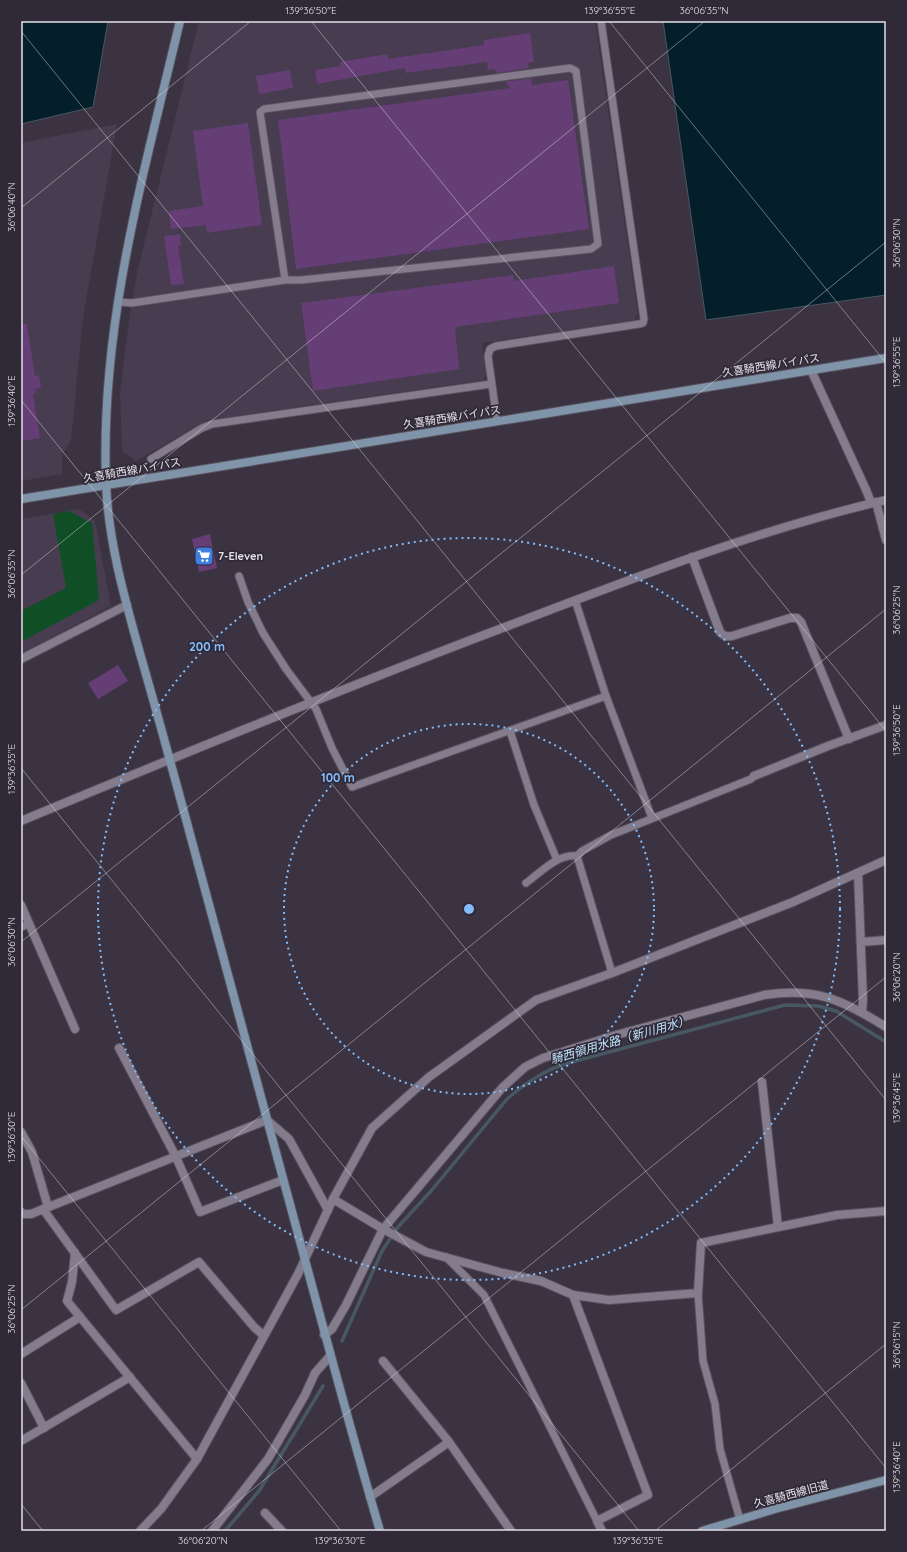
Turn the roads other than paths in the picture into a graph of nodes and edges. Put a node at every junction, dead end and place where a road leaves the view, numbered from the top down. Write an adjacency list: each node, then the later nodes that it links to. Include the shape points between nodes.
1 (180, 21): 4 (street, via 127,247)
2 (601, 21): 7 (lane, via 643,323 496,346 490,349 488,356)
3 (285, 280): 3 (lane, via 260,112 264,109 570,68 576,71 598,244 592,249); 4 (lane, via 132,303)
4 (118, 302): 10 (street, via 107,387)
5 (886, 358): 6 (street, 久喜騎西線バイパス)
6 (811, 370): 8 (street, 久喜騎西線バイパス); 13 (street)
7 (491, 384): 8 (lane); 9 (lane, via 212,424)
8 (497, 421): 10 (street, 久喜騎西線バイパス)
9 (151, 459)
10 (106, 485): 11 (street, 久喜騎西線バイパス); 18 (street, via 117,564)
11 (21, 499)
12 (886, 500): 13 (street)
13 (873, 503): 14 (street); 15 (street, via 788,525)
14 (886, 540)
15 (692, 557): 17 (street); 24 (street, via 723,635 732,636 790,618 797,618 801,622)
16 (239, 576): 21 (lane, via 263,632)
17 (576, 600): 20 (lane); 21 (street)
18 (127, 605): 19 (street); 25 (street)
19 (21, 659)
20 (606, 696): 23 (lane); 27 (lane)
21 (311, 702): 23 (lane, via 352,787); 25 (street)
22 (886, 725): 24 (street)
23 (510, 731): 30 (lane, via 534,805)
24 (849, 739): 26 (street)
25 (170, 759): 28 (street); 45 (street)
26 (754, 776): 27 (lane)
27 (652, 818): 29 (lane, via 612,835)
28 (21, 821)
29 (577, 856): 30 (lane); 39 (lane)
30 (558, 860): 33 (lane)
31 (886, 860): 32 (street)
32 (858, 873): 38 (street); 39 (street, via 793,902)
33 (526, 883)
34 (21, 905): 35 (street)
35 (29, 924): 36 (lane); 42 (street)
36 (21, 927)
37 (886, 940): 38 (street)
38 (861, 942): 40 (street)
39 (612, 973): 49 (street, via 536,1000 429,1077 372,1128)
40 (862, 1012): 41 (street); 55 (street, via 837,1000 798,992 783,992 616,1035 543,1058 525,1067 502,1088)
41 (886, 1026)
42 (75, 1029)
43 (119, 1048): 47 (street)
44 (762, 1082): 54 (street)
45 (267, 1120): 47 (street); 48 (street); 51 (street, via 288,1139)
46 (21, 1132): 50 (street, via 32,1152)
47 (176, 1156): 48 (street, via 200,1212); 50 (street)
48 (283, 1180): 58 (street)
49 (333, 1199): 51 (street); 55 (street)
50 (46, 1208): 53 (street, via 31,1214); 56 (street)
51 (328, 1210): 58 (street)
52 (886, 1211): 54 (street, via 837,1215)
53 (21, 1212)
54 (778, 1227): 59 (street, via 701,1243)
55 (383, 1229): 57 (street, via 426,1252); 63 (street, via 346,1305 332,1329)
56 (75, 1253): 61 (street, via 67,1301); 62 (street, via 116,1310 199,1262 254,1327)
57 (446, 1257): 60 (street, via 541,1281); 76 (lane, via 484,1295)
58 (305, 1258): 62 (street); 63 (street)
59 (698, 1293): 60 (street, via 609,1300); 77 (lane, via 703,1361 715,1404 720,1449)
60 (573, 1295): 76 (street, via 648,1495)
61 (80, 1317): 64 (street); 67 (street)
62 (264, 1335): 72 (street)
63 (324, 1335): 65 (street)
64 (21, 1354)
65 (330, 1356): 74 (street); 79 (street, via 315,1373 268,1459)
66 (383, 1361): 71 (street)
67 (130, 1377): 69 (street); 72 (street)
68 (21, 1383): 69 (street)
69 (44, 1428): 70 (street)
70 (21, 1441)
71 (449, 1442): 74 (street); 82 (street)
72 (197, 1459): 78 (street, via 161,1509)
73 (886, 1480): 77 (street, 久喜騎西線旧道)
74 (370, 1498): 81 (street)
75 (265, 1513): 80 (street)
76 (597, 1520): 83 (street)
77 (740, 1520): 84 (street, 久喜騎西線旧道)
78 (140, 1531)
79 (212, 1531)
80 (282, 1531)
81 (380, 1531)
82 (512, 1531)
83 (602, 1531)
84 (702, 1531)

